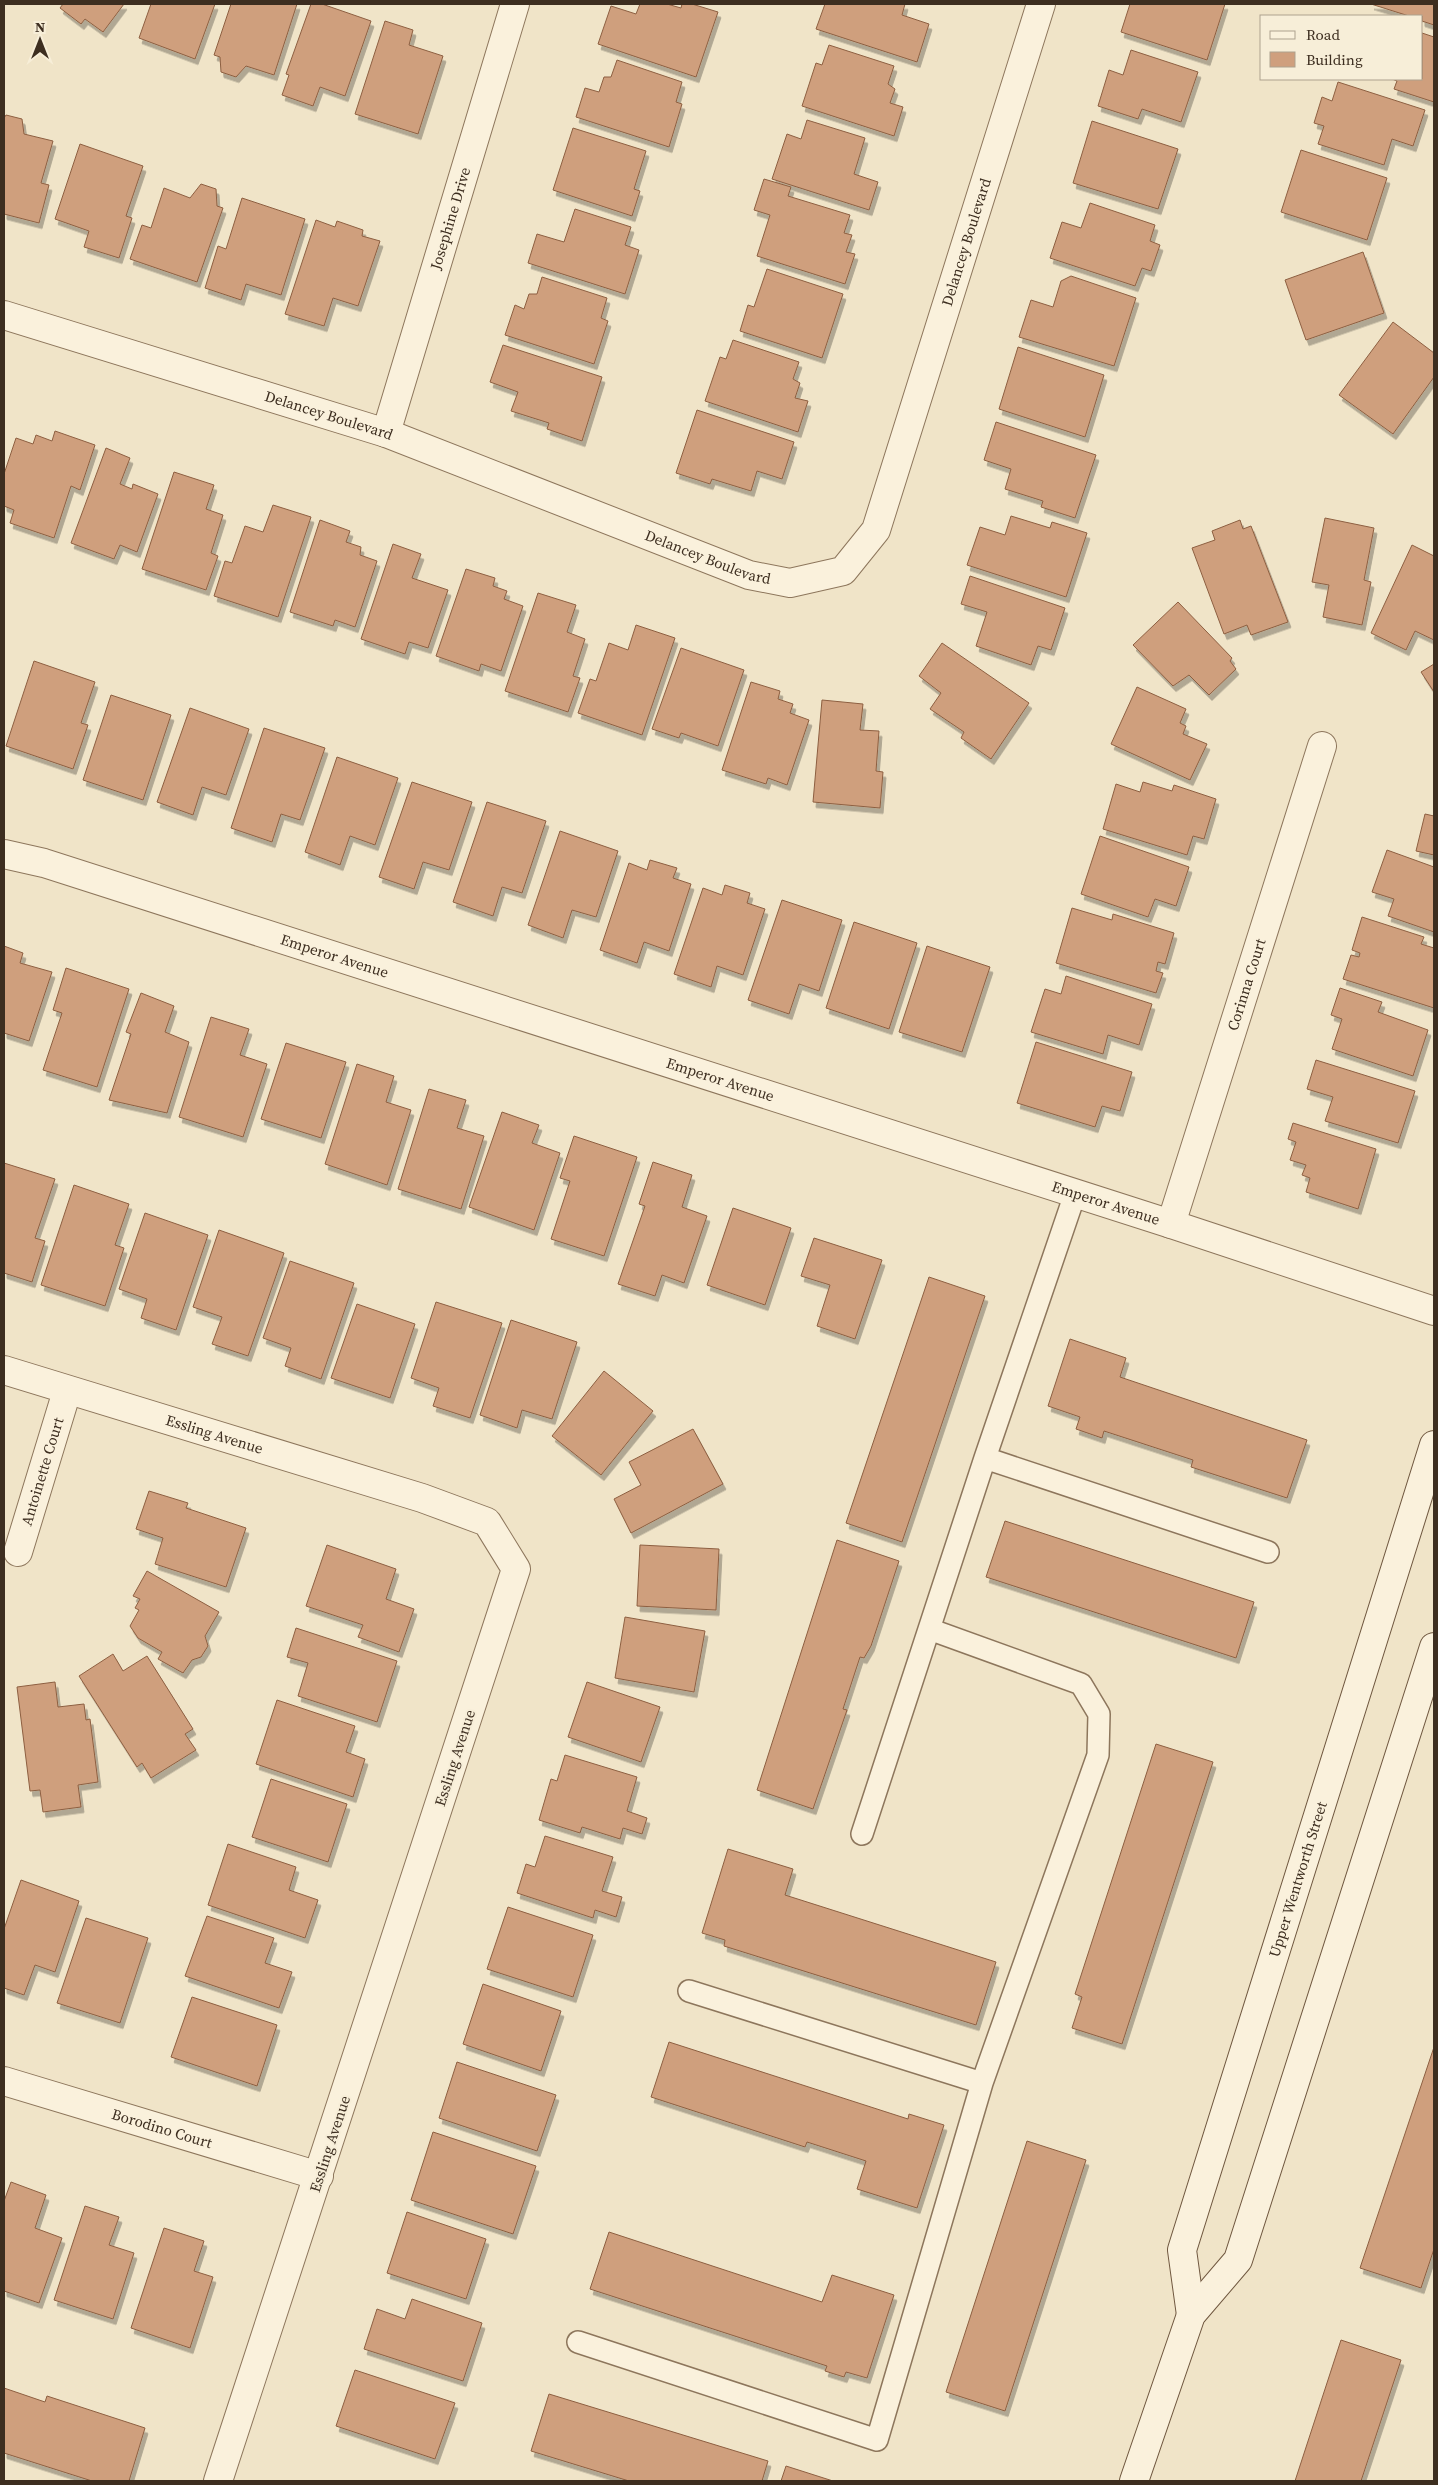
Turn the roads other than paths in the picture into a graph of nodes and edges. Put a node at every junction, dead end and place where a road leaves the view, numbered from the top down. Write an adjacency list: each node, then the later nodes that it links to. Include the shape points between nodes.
1 (515, 4): 4 (street, Josephine Drive)
2 (1041, 4): 4 (street, Delancey Boulevard, via 876,530 844,571 790,583 749,575)
3 (4, 315): 4 (street, Delancey Boulevard)
4 (386, 433)
5 (1322, 746): 8 (street, Corinna Court)
6 (4, 854): 7 (street, Emperor Avenue, via 62,869)
7 (1075, 1194): 8 (street, Emperor Avenue); 13 (lane)
8 (1171, 1224): 9 (street, Emperor Avenue)
9 (1434, 1311)
10 (4, 1370): 11 (street, Essling Avenue)
11 (67, 1391): 14 (street, Antoinette Court); 22 (street, Essling Avenue, via 422,1498 488,1522 516,1569)
12 (1434, 1446): 23 (street, Upper Wentworth Street, via 1182,2250)
13 (985, 1458): 15 (lane); 16 (lane)
14 (18, 1552)
15 (1268, 1552)
16 (929, 1629): 18 (lane); 21 (lane, via 1082,1684 1099,1714 1098,1755)
17 (1434, 1647): 23 (street, Upper Wentworth Street, via 1238,2260)
18 (862, 1834)
19 (689, 1991): 21 (lane)
20 (4, 2081): 22 (street, Borodino Court)
21 (982, 2083): 24 (lane, via 877,2440)
22 (319, 2176): 25 (street, Essling Avenue)
23 (1191, 2315): 26 (street, Upper Wentworth Street)
24 (578, 2342)
25 (218, 2481)
26 (1134, 2481)

